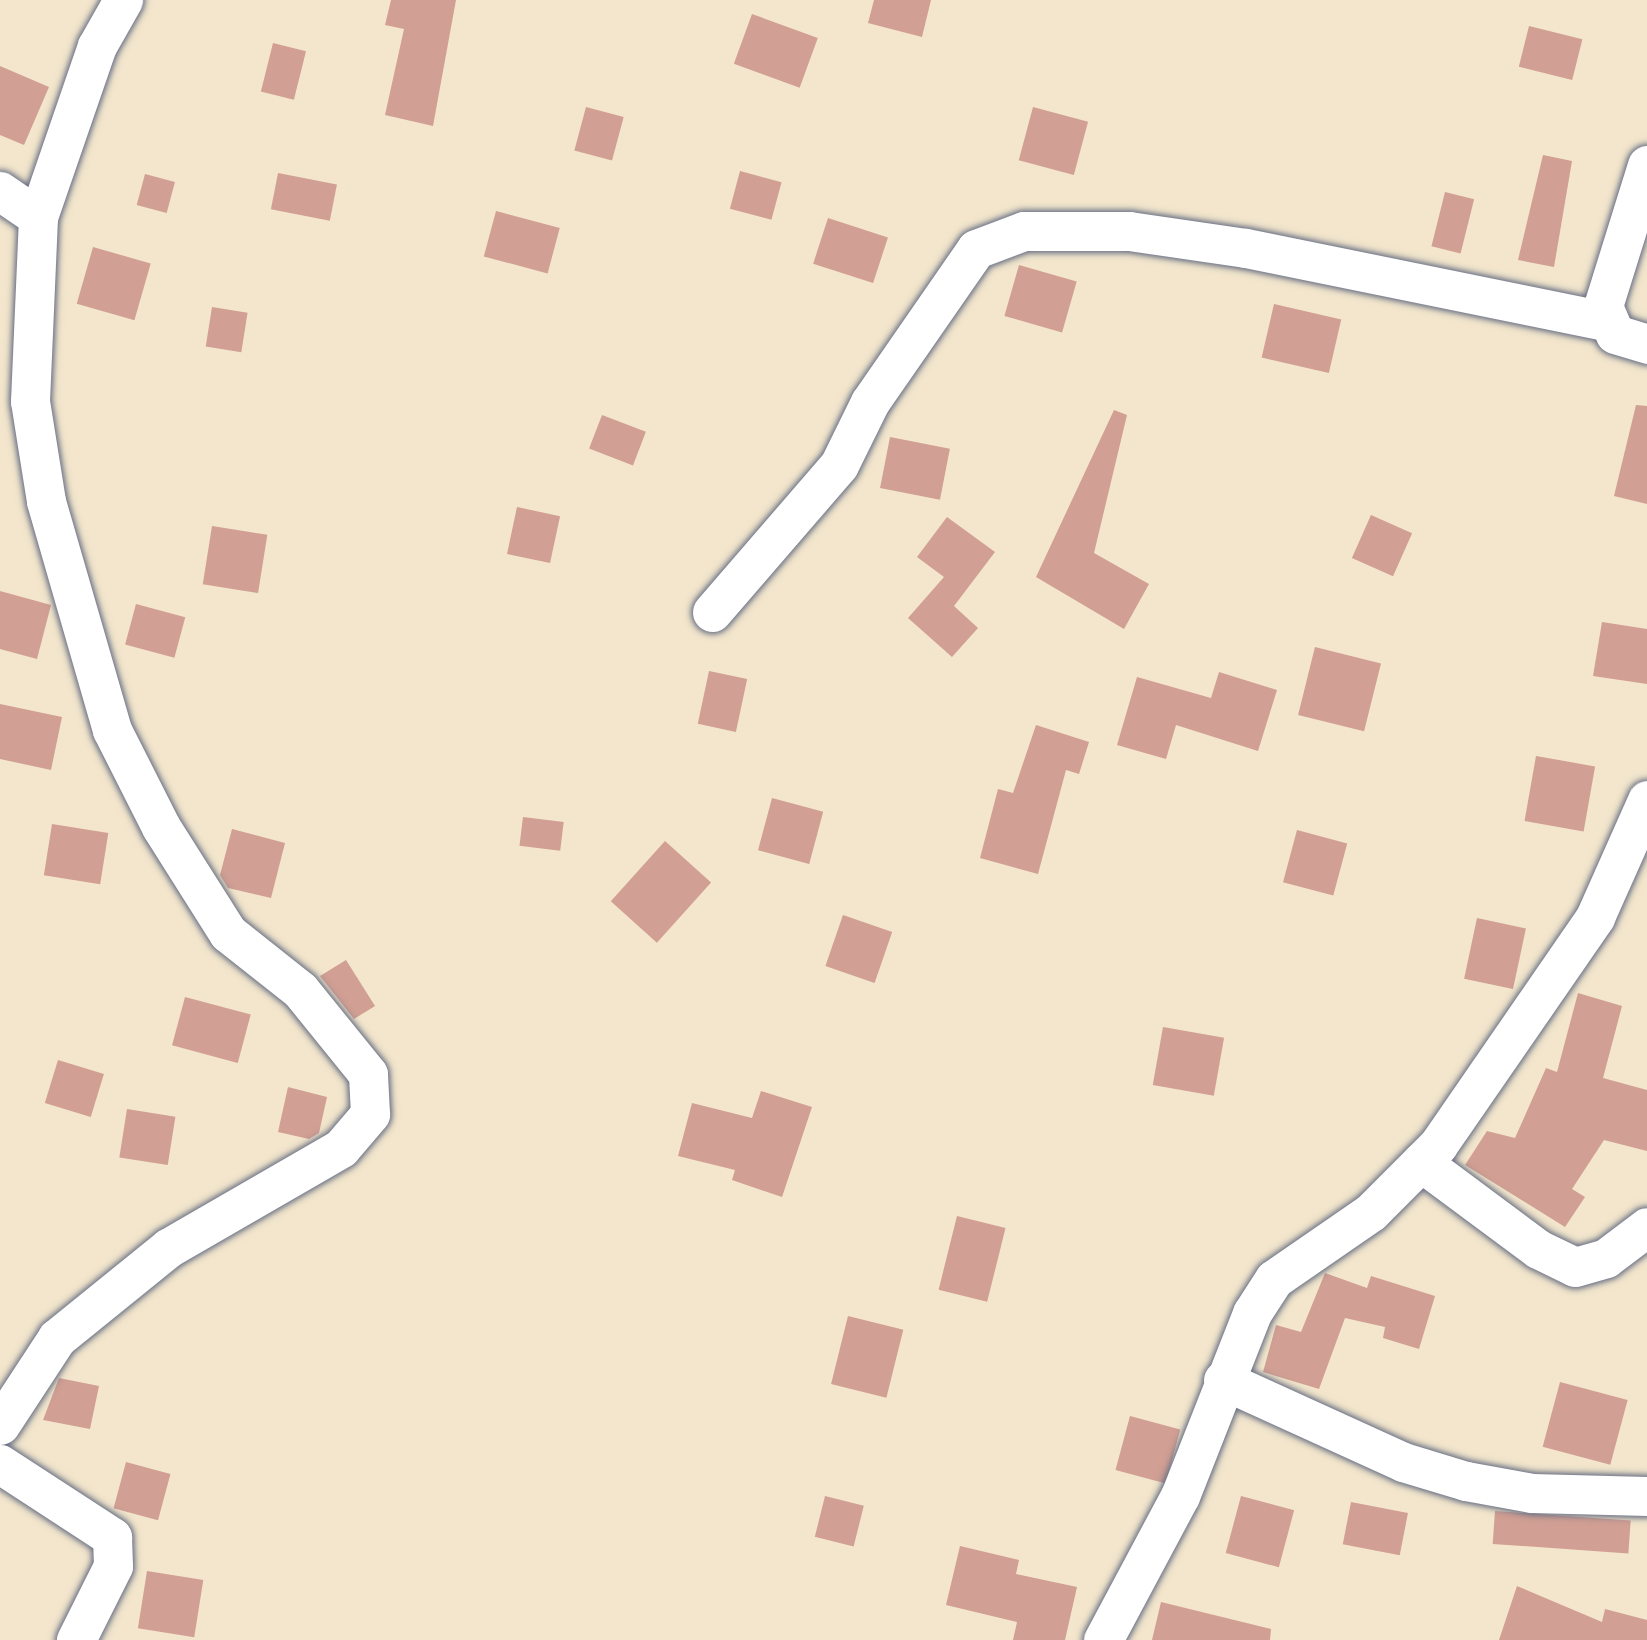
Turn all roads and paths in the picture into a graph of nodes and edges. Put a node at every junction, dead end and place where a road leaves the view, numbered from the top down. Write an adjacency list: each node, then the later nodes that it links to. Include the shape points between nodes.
1 (123, 0): 4 (street, via 97,46)
2 (1647, 166): 5 (street)
3 (0, 191): 4 (street)
4 (38, 217): 12 (street, via 30,401 46,500 112,730 203,900 228,933 300,990 368,1075 370,1114 340,1148 168,1248 57,1338)
5 (1604, 321): 6 (street, via 1615,334); 7 (street, via 1246,248 1129,231 1024,231 976,248 870,403 839,465)
6 (1647, 344)
7 (712, 612)
8 (1646, 804): 9 (street, via 1595,917)
9 (1421, 1162): 10 (street, via 1575,1267 1606,1258); 11 (street, via 1371,1212 1274,1280)
10 (1647, 1227)
11 (1223, 1380): 14 (street, via 1403,1462 1466,1481 1532,1493); 16 (street, via 1180,1496)
12 (0, 1425)
13 (0, 1465): 15 (street, via 112,1537 113,1566)
14 (1647, 1496)
15 (76, 1640)
16 (1102, 1640)

